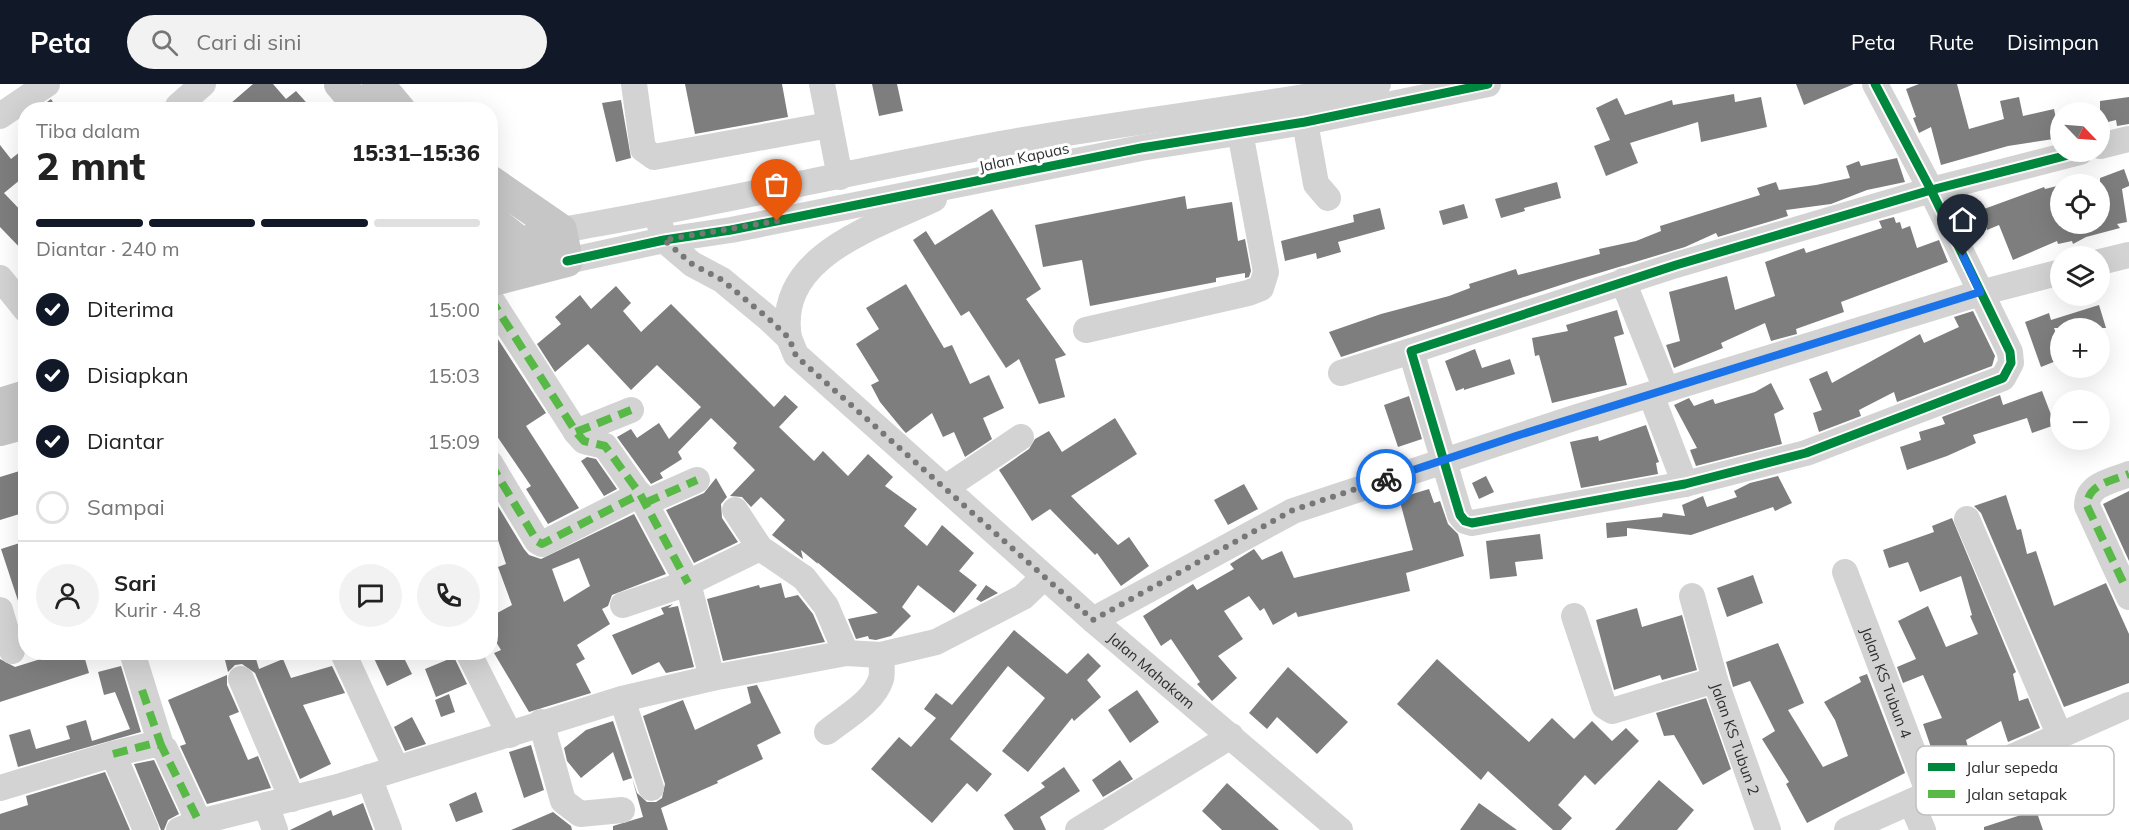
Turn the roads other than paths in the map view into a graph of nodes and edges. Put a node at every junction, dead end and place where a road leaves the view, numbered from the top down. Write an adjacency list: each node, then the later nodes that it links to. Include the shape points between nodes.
1 (47, 84): 10 (street)
2 (203, 84): 11 (street)
3 (340, 84): 12 (main road)
4 (378, 84): 13 (main road)
5 (634, 84): 17 (street, via 643,149 652,157)
6 (822, 84): 17 (street)
7 (1378, 84): 19 (street, Jalan Kapuas)
8 (1488, 84): 16 (street, Jalan Kapuas)
9 (1875, 84): 26 (street)
10 (19, 102)
11 (183, 102)
12 (355, 102)
13 (393, 102)
14 (18, 103): 15 (street)
15 (1, 114)
16 (1305, 122): 18 (street, Jalan Kapuas); 27 (street, via 1316,184)
17 (830, 125): 23 (street)
18 (1240, 132): 19 (street, Jalan Kapuas); 44 (street, via 1266,272 1261,288)
19 (1140, 136): 23 (street, Jalan Kapuas, via 1007,143); 24 (street, Jalan Kapuas)
20 (2129, 139): 21 (street)
21 (2110, 144)
22 (2050, 160): 26 (street)
23 (840, 177): 28 (street, Jalan Kapuas)
24 (964, 184): 31 (street, Jalan Kapuas); 45 (street, via 829,251 797,285 788,302 786,321)
25 (498, 187): 30 (main road)
26 (1931, 190): 40 (street); 41 (street)
27 (1328, 198)
28 (657, 214): 30 (street, Jalan Kapuas); 31 (street)
29 (498, 228): 34 (main road)
30 (561, 230): 34 (main road); 36 (main road)
31 (664, 240): 36 (street, Jalan Kapuas); 45 (street, Jalan Mahakam, via 692,264 704,285 777,346)
32 (498, 255): 34 (main road)
33 (2129, 255): 35 (street)
34 (526, 258): 36 (main road); 38 (main road)
35 (2110, 260)
36 (567, 261)
37 (2050, 275): 41 (street)
38 (498, 276)
39 (0, 278): 42 (street)
40 (1623, 281): 46 (street); 48 (street)
41 (1980, 292): 48 (street); 60 (street, via 2010,352 2011,363 2003,378 1806,453)
42 (18, 300)
43 (498, 310): 54 (street)
44 (1086, 330)
45 (792, 347): 61 (street, Jalan Mahakam)
46 (1411, 351): 47 (street); 56 (street)
47 (1341, 373)
48 (1659, 392): 56 (street); 60 (street)
49 (18, 398): 50 (main road)
50 (0, 404)
51 (631, 410): 54 (street)
52 (18, 425): 53 (main road)
53 (0, 430)
54 (576, 432): 62 (street, via 584,441 605,446)
55 (1021, 437): 61 (street)
56 (1445, 460): 60 (street, via 1460,515 1472,523); 74 (street, via 1293,510)
57 (2129, 474): 69 (street, via 2096,487 2087,501)
58 (498, 477): 62 (street, via 542,544)
59 (696, 480): 62 (street)
60 (1684, 484)
61 (945, 488): 67 (street, Jalan Mahakam)
62 (643, 499): 68 (street)
63 (735, 510): 65 (street)
64 (1967, 519): 90 (street)
65 (760, 548): 68 (street); 76 (street, via 804,578 831,614)
66 (1845, 572): 96 (street, Jalan KS Tubun 4)
67 (1044, 577): 74 (street, Jalan Mahakam); 77 (street, via 1023,597 936,642)
68 (688, 583): 71 (street); 81 (street)
69 (2127, 586)
70 (1692, 596): 83 (street)
71 (623, 605)
72 (0, 610): 75 (street)
73 (1574, 616): 83 (street, Jalan KS Tubun 2, via 1604,706 1612,711)
74 (1093, 620): 89 (street, Jalan Mahakam)
75 (12, 651)
76 (846, 653): 77 (street); 81 (street)
77 (881, 655): 87 (street, via 878,687)
78 (134, 660): 91 (street)
79 (346, 660): 94 (street)
80 (472, 660): 88 (street)
81 (712, 678): 84 (street)
82 (241, 679): 99 (street)
83 (1715, 680): 110 (street, Jalan KS Tubun 2)
84 (622, 699): 86 (street); 98 (street)
85 (2129, 705): 90 (street)
86 (541, 722): 88 (street); 102 (street, via 563,801 580,814)
87 (827, 732)
88 (510, 735): 94 (street)
89 (1231, 736): 108 (street); 109 (street, Jalan Mahakam)
90 (2060, 736): 92 (street)
91 (160, 745): 93 (street); 104 (street)
92 (2037, 746)
93 (113, 754): 97 (street); 105 (street)
94 (396, 768): 95 (street)
95 (369, 777): 99 (street); 107 (street)
96 (1916, 786)
97 (0, 788)
98 (651, 788)
99 (292, 799): 101 (street)
100 (1916, 800): 111 (street)
101 (266, 805): 104 (street); 106 (street)
102 (622, 810)
103 (1922, 815): 112 (street, Jalan KS Tubun 4)
104 (189, 826)
105 (146, 830)
106 (276, 830)
107 (390, 830)
108 (1078, 830)
109 (1340, 830)
110 (1768, 830)
111 (1847, 830)
112 (1923, 830)

